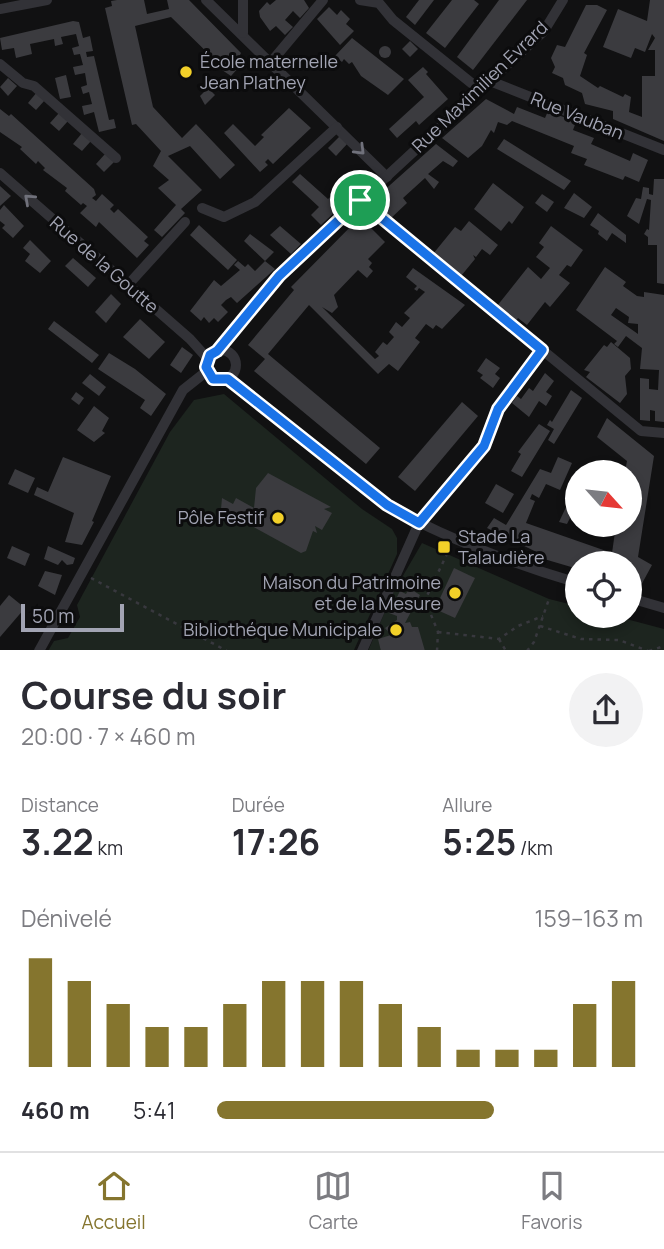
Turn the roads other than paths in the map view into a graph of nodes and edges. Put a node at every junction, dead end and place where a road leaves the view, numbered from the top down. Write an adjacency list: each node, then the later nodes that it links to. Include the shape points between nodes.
1 (47, 0): 8 (street)
2 (206, 0): 9 (street)
3 (243, 0): 9 (street)
4 (323, 0): 10 (street)
5 (360, 0): 7 (street)
6 (563, 0): 12 (street, Rue Maximilien Evrard, via 544,31)
7 (383, 2): 13 (street, via 393,20)
8 (0, 9)
9 (243, 33): 10 (street)
10 (272, 61): 14 (street)
11 (0, 64): 16 (street, via 34,86)
12 (490, 81): 13 (street, Rue Maximilien Evrard); 15 (street, Rue Vauban)
13 (480, 90): 18 (street, Rue Maximilien Evrard)
14 (337, 127): 18 (street, one-way to 18); 20 (street, via 255,202 225,217)
15 (664, 150)
16 (116, 158)
17 (0, 173): 22 (street, Rue de la Goutte, one-way to 17)
18 (387, 177): 19 (street, Rue Maximilien Evrard)
19 (360, 200): 23 (street); 24 (street, Rue Maximilien Evrard, via 279,276)
20 (202, 208)
21 (185, 222): 22 (street)
22 (127, 286): 25 (street, Rue de la Goutte)
23 (542, 350): 28 (street, via 641,431); 29 (street, via 498,409 484,446)
24 (217, 351): 25 (street, Rue Maximilien Evrard); 27 (street, via 231,354 236,362)
25 (207, 358): 26 (street)
26 (207, 371): 27 (street, via 213,379); 33 (street, via 183,390)
27 (228, 379): 29 (street, via 387,505)
28 (664, 433)
29 (419, 523): 30 (street); 34 (street)
30 (565, 579)
31 (642, 602): 32 (street)
32 (664, 608)
33 (39, 650)
34 (362, 650)

